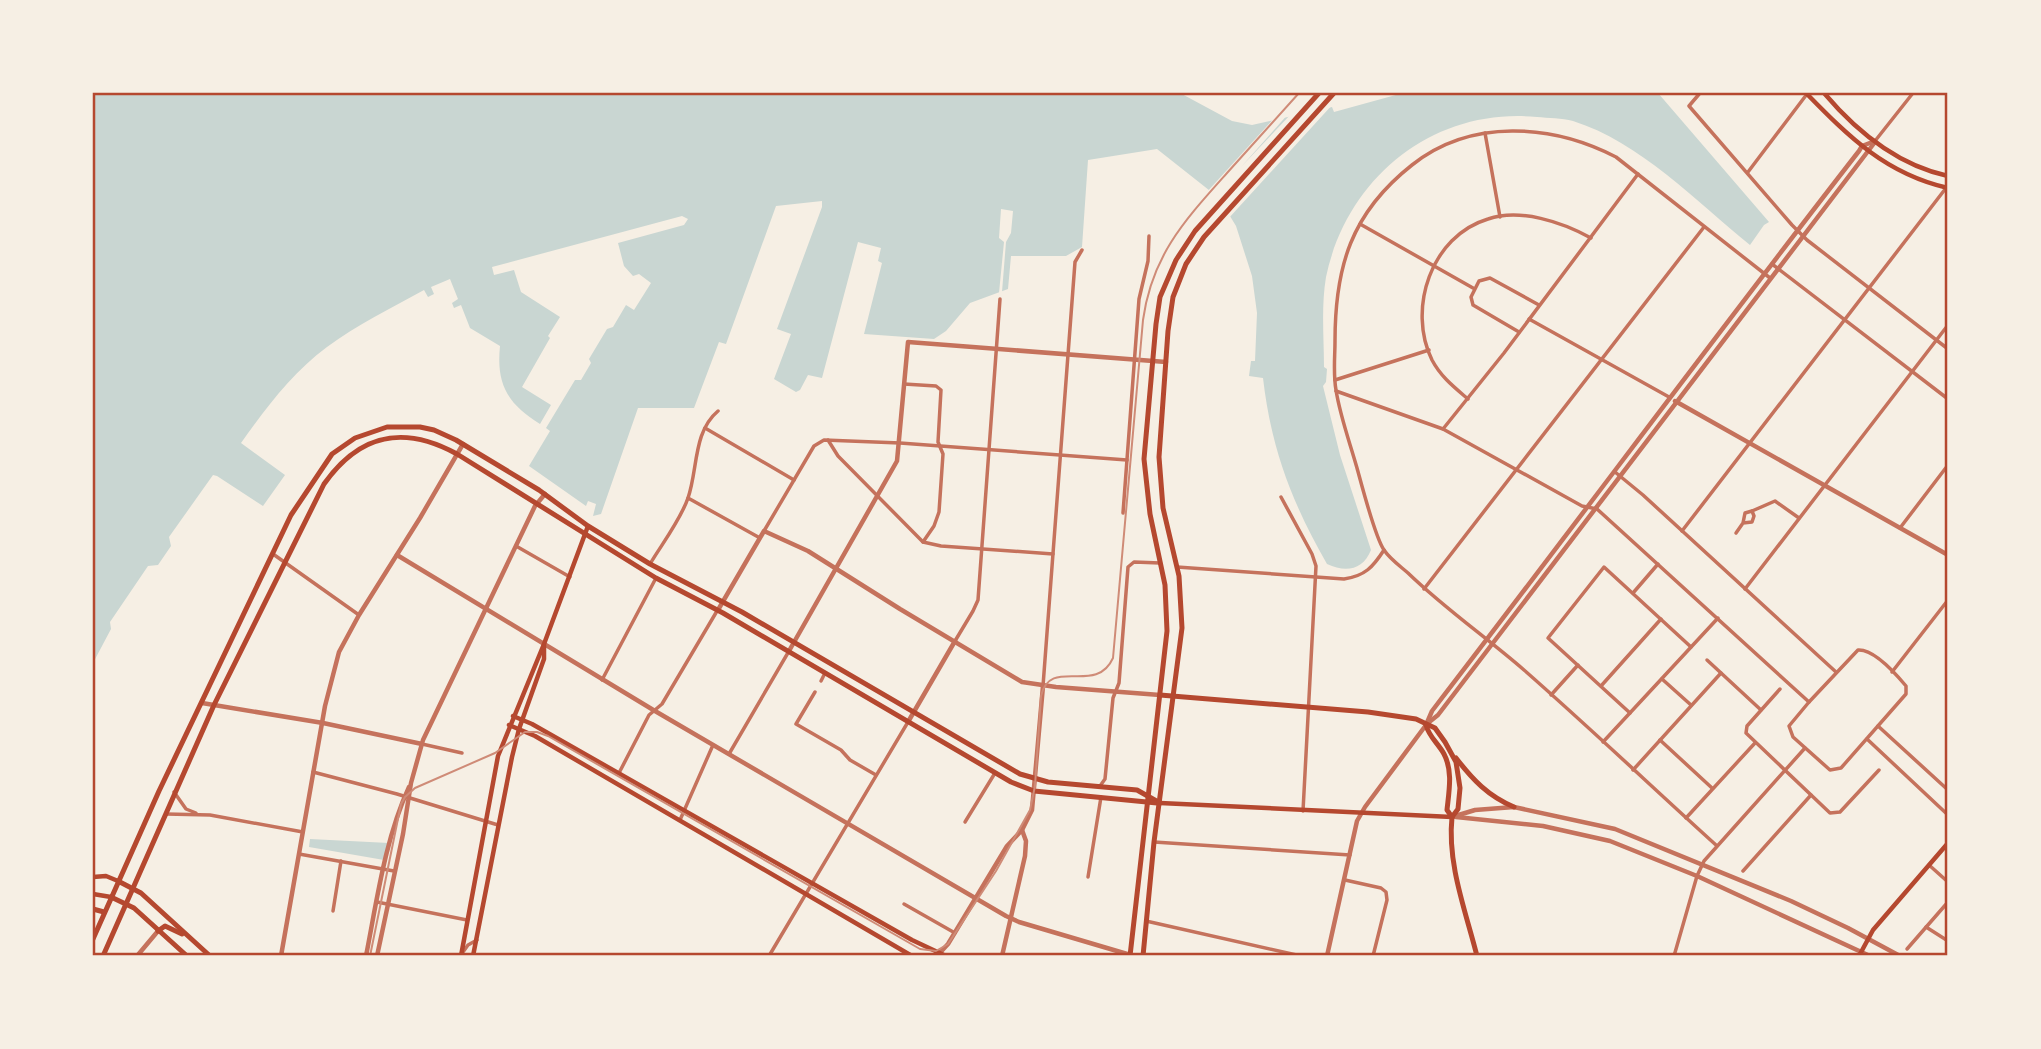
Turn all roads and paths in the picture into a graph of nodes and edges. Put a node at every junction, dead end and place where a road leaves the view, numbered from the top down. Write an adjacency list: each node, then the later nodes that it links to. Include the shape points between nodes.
1 (1320, 93): 43 (main road, via 1200,224 1176,260 1157,311)
2 (1334, 93): 44 (main road, via 1189,257 1175,290)
3 (1700, 93): 11 (street, via 1689,106)
4 (1807, 93): 9 (main road); 11 (street)
5 (1824, 93): 8 (main road)
6 (1913, 93): 8 (street)
7 (1485, 133): 12 (street, via 1517,130 1565,136 1616,157); 15 (street); 16 (street, via 1419,160 1378,197)
8 (1875, 141): 9 (street); 10 (street); 13 (main road, via 1914,166)
9 (1862, 146): 10 (main road); 18 (street)
10 (1868, 151): 14 (main road, via 1898,171); 19 (street)
11 (1747, 173): 18 (street)
12 (1638, 174): 17 (street); 21 (street)
13 (1948, 176)
14 (1947, 188): 28 (street)
15 (1500, 217): 21 (street, via 1551,221); 24 (street, via 1466,228)
16 (1360, 224): 24 (street); 46 (street, via 1349,244 1335,303)
17 (1704, 226): 26 (street); 41 (street)
18 (1797, 230): 19 (street); 23 (street)
19 (1802, 235): 25 (street); 28 (street)
20 (1149, 236): 42 (street)
21 (1591, 238): 31 (street)
22 (1082, 250): 40 (street, via 1075,262)
23 (1772, 264): 25 (street); 26 (street)
24 (1433, 265): 29 (street); 39 (street, via 1424,288 1422,317)
25 (1777, 268): 27 (street); 33 (street)
26 (1764, 275): 27 (street); 49 (street)
27 (1770, 278): 52 (street)
28 (1870, 288): 33 (street); 36 (street)
29 (1474, 289): 31 (street, via 1479,281 1490,278); 35 (street, via 1473,305)
30 (1000, 299): 38 (street)
31 (1539, 305): 32 (street)
32 (1529, 319): 35 (street); 41 (street)
33 (1845, 320): 45 (street); 59 (street)
34 (1948, 325): 36 (street)
35 (1519, 332): 50 (street)
36 (1937, 340): 37 (street); 45 (street)
37 (1948, 349)
38 (996, 350): 40 (street); 47 (street, via 908,342); 61 (street)
39 (1429, 350): 46 (street); 50 (street, via 1446,382)
40 (1067, 355): 42 (street); 63 (street)
41 (1600, 359): 49 (street); 66 (street)
42 (1134, 360): 43 (street); 64 (street)
43 (1153, 361): 44 (street); 99 (main road, via 1145,477)
44 (1166, 362): 101 (main road, via 1159,468)
45 (1912, 373): 51 (street); 70 (street)
46 (1335, 380): 48 (street)
47 (904, 384): 57 (street); 60 (street, via 940,388)
48 (1336, 391): 55 (street); 92 (street)
49 (1669, 397): 52 (street); 67 (street)
50 (1468, 399): 55 (street)
51 (1948, 400)
52 (1676, 401): 59 (street); 68 (street)
53 (718, 411): 54 (street)
54 (705, 428): 69 (street); 73 (street)
55 (1443, 429): 66 (street)
56 (828, 440): 57 (street); 69 (street, via 814,446); 74 (street)
57 (900, 443): 60 (street); 74 (street, via 897,461)
58 (463, 444): 62 (street); 71 (main road); 93 (main road, via 434,430 403,426 370,432 346,443 316,475)
59 (1750, 444): 70 (street); 85 (street)
60 (939, 446): 61 (street); 89 (street, via 943,454 939,512)
61 (989, 450): 63 (street); 91 (street)
62 (457, 454): 75 (main road); 95 (street); 97 (main road, via 407,436 360,449 324,484)
63 (1060, 455): 64 (street); 94 (street)
64 (1127, 460): 79 (street)
65 (1948, 465): 83 (street)
66 (1516, 468): 76 (street); 107 (street)
67 (1615, 472): 68 (street); 76 (street)
68 (1622, 476): 77 (street); 85 (street)
69 (794, 480): 84 (street)
70 (1825, 485): 80 (street); 83 (street)
71 (545, 494): 75 (street); 82 (main road)
72 (1281, 497): 104 (street, via 1312,554)
73 (688, 498): 88 (street); 98 (street)
74 (877, 498): 89 (street); 102 (street)
75 (537, 503): 87 (main road); 90 (street)
76 (1588, 509): 77 (street); 118 (street)
77 (1597, 509): 100 (street); 122 (street)
78 (1752, 512): 80 (street, via 1775,501); 81 (street, via 1745,513); 81 (street, via 1752,522)
79 (1123, 513)
80 (1799, 519): 108 (street)
81 (1742, 523): 86 (street)
82 (588, 526): 87 (main road); 98 (main road)
83 (1900, 528): 96 (street)
84 (764, 531): 88 (street); 102 (street)
85 (1682, 531): 108 (street)
86 (1736, 533)
87 (585, 536): 103 (main road); 106 (main road)
88 (760, 538): 112 (street)
89 (923, 542): 91 (street)
90 (516, 546): 103 (street); 113 (street)
91 (982, 550): 94 (street); 119 (street, via 975,607)
92 (1384, 550): 104 (street, via 1368,571 1357,577); 107 (street)
93 (273, 554): 97 (street); 105 (main road)
94 (1053, 554): 134 (street)
95 (397, 555): 113 (street); 115 (street)
96 (1948, 555)
97 (284, 562): 109 (main road); 115 (street)
98 (650, 564): 112 (main road)
99 (1162, 564): 137 (street, via 1130,562); 139 (main road, via 1167,622)
100 (1658, 564): 110 (street); 116 (street)
101 (1177, 567): 104 (street); 141 (main road, via 1182,621)
102 (836, 569): 119 (street); 120 (street)
103 (570, 577): 121 (main road)
104 (1315, 577): 146 (street)
105 (261, 578): 109 (main road); 143 (main road)
106 (656, 578): 114 (main road); 132 (street)
107 (1424, 589): 118 (street)
108 (1745, 589): 127 (street)
109 (269, 592): 144 (main road)
110 (1633, 593): 117 (street); 126 (street, via 1604,567 1548,638)
111 (1948, 600): 128 (street)
112 (723, 602): 114 (street); 120 (main road)
113 (484, 608): 121 (street); 163 (street)
114 (718, 610): 124 (main road); 148 (street)
115 (359, 615): 154 (street, via 339,652)
116 (1718, 618): 123 (street); 142 (street)
117 (1661, 619): 123 (street); 135 (street)
118 (1487, 640): 122 (street); 156 (street)
119 (955, 641): 134 (street, via 1014,678); 149 (street)
120 (794, 642): 124 (street); 149 (main road)
121 (544, 644): 132 (street); 151 (main road); 152 (main road, via 544,659)
122 (1493, 644): 140 (street); 156 (street)
123 (1691, 647): 131 (street)
124 (789, 652): 129 (main road); 168 (street)
125 (1707, 660): 130 (street)
126 (1578, 665): 135 (street); 140 (street)
127 (1836, 672): 128 (street, via 1862,650); 142 (street)
128 (1892, 672): 157 (street, via 1906,694)
129 (825, 673): 133 (street); 153 (main road)
130 (1721, 673): 145 (street); 147 (street)
131 (1662, 679): 145 (street); 150 (street)
132 (602, 680): 148 (street)
133 (821, 681)
134 (1043, 686): 137 (street); 176 (street)
135 (1601, 686): 150 (street)
136 (1780, 689): 147 (street)
137 (1116, 691): 139 (street); 177 (street, via 1104,783)
138 (815, 692): 175 (street, via 796,724)
139 (1160, 695): 141 (main road); 185 (main road)
140 (1551, 695): 161 (street)
141 (1174, 696): 146 (main road); 186 (main road)
142 (1809, 702): 165 (street, via 1789,726)
143 (202, 703): 144 (street); 218 (main road)
144 (214, 705): 154 (street); 181 (main road)
145 (1691, 705): 160 (street)
146 (1307, 707): 156 (main road, via 1402,716); 189 (street)
147 (1761, 710): 162 (street, via 1745,730)
148 (655, 711): 164 (street); 173 (street)
149 (914, 712): 153 (street); 176 (main road)
150 (1630, 713): 161 (street)
151 (513, 716): 152 (main road); 155 (main road)
152 (522, 720): 158 (main road); 173 (main road)
153 (908, 722): 174 (main road); 175 (street)
154 (323, 723): 163 (street); 172 (street)
155 (509, 725): 158 (main road); 196 (main road, via 496,762)
156 (1426, 725): 166 (main road, via 1435,728); 192 (street); 194 (main road, via 1448,765 1447,810)
157 (1878, 726): 159 (street); 179 (street)
158 (519, 729): 197 (main road); 200 (main road)
159 (1867, 739): 165 (street, via 1834,770); 193 (street)
160 (1660, 740): 169 (street); 178 (street)
161 (1603, 742): 169 (street)
162 (1755, 743): 171 (street); 178 (street)
163 (422, 744): 167 (street); 183 (street)
164 (713, 745): 168 (street); 188 (street)
165 (1805, 748): 171 (street)
166 (1452, 752): 187 (main road, via 1480,787); 194 (main road, via 1460,788 1458,809)
167 (462, 753)
168 (730, 754): 199 (street)
169 (1633, 770): 195 (street)
170 (1879, 770): 182 (street, via 1837,814)
171 (1785, 771): 182 (street); 205 (street)
172 (313, 772): 183 (street); 202 (street)
173 (619, 773): 188 (main road)
174 (995, 773): 180 (main road); 198 (street)
175 (876, 775): 199 (street)
176 (1036, 780): 177 (main road); 180 (street)
177 (1097, 787): 185 (main road, via 1137,790)
178 (1713, 789): 195 (street)
179 (1948, 790)
180 (1035, 791): 184 (main road); 201 (street)
181 (174, 792): 190 (main road); 191 (street)
182 (1811, 795): 213 (street)
183 (407, 797): 196 (street); 211 (street); 212 (street)
184 (1101, 797): 185 (main road); 216 (street)
185 (1147, 799): 186 (main road); 260 (main road)
186 (1160, 803): 189 (main road); 203 (main road)
187 (1514, 807): 194 (street); 209 (street, via 1615,829)
188 (684, 811): 197 (street); 220 (main road)
189 (1303, 812): 192 (main road)
190 (164, 814): 191 (street); 221 (main road)
191 (197, 814): 202 (street)
192 (1361, 814): 194 (main road); 207 (street)
193 (1948, 815)
194 (1452, 817): 214 (street, via 1573,831); 265 (main road, via 1454,862)
195 (1686, 818): 205 (street)
196 (485, 820): 200 (street); 235 (main road)
197 (680, 820): 223 (main road)
198 (965, 822)
199 (847, 823): 220 (street); 225 (street)
200 (498, 825): 243 (main road)
201 (1022, 830): 225 (street, via 1007,845); 234 (street, via 1026,848)
202 (303, 832): 206 (street)
203 (1154, 842): 207 (street); 236 (main road)
204 (1948, 843): 210 (main road)
205 (1716, 845): 209 (street)
206 (299, 854): 208 (street); 252 (street)
207 (1350, 855): 217 (street)
208 (341, 861): 211 (street); 232 (street)
209 (1702, 864): 214 (street); 242 (street)
210 (1929, 865): 219 (street); 242 (main road)
211 (384, 868): 212 (street); 226 (street)
212 (394, 871): 229 (street)
213 (1743, 871)
214 (1697, 876): 246 (street); 266 (street)
215 (93, 877): 218 (main road)
216 (1088, 877)
217 (1343, 880): 263 (street); 264 (street, via 1386,892)
218 (118, 881): 221 (main road); 224 (main road)
219 (1948, 882)
220 (813, 883): 223 (street); 247 (main road)
221 (132, 888): 228 (main road); 241 (main road)
222 (93, 894): 224 (main road)
223 (806, 895): 257 (street); 258 (main road)
224 (111, 897): 228 (main road); 233 (main road)
225 (975, 898): 234 (street); 239 (street)
226 (377, 902): 229 (street); 253 (street)
227 (1948, 902): 237 (street)
228 (126, 903): 238 (main road); 248 (main road)
229 (387, 904): 235 (street); 254 (street)
230 (904, 904): 239 (street)
231 (93, 909): 233 (main road)
232 (332, 911)
233 (104, 912): 240 (main road)
234 (1011, 918): 259 (street); 260 (street)
235 (467, 919): 255 (main road)
236 (1146, 921): 261 (main road); 262 (street)
237 (1926, 927): 244 (street); 245 (street)
238 (158, 930): 241 (main road, via 166,926); 249 (street); 250 (main road)
239 (955, 933): 247 (street)
240 (93, 939)
241 (191, 939): 251 (main road)
242 (1868, 939): 246 (main road); 268 (street)
243 (477, 940): 255 (street); 256 (main road)
244 (1948, 941)
245 (1907, 949)
246 (1860, 954): 267 (street)
247 (943, 955)
248 (103, 956)
249 (137, 956)
250 (187, 956)
251 (210, 956)
252 (281, 956)
253 (366, 956)
254 (377, 956)
255 (461, 956)
256 (473, 956)
257 (769, 956)
258 (912, 956)
259 (1002, 956)
260 (1131, 956)
261 (1143, 956)
262 (1301, 956)
263 (1327, 956)
264 (1373, 956)
265 (1477, 956)
266 (1674, 956)
267 (1870, 956)
268 (1899, 956)

